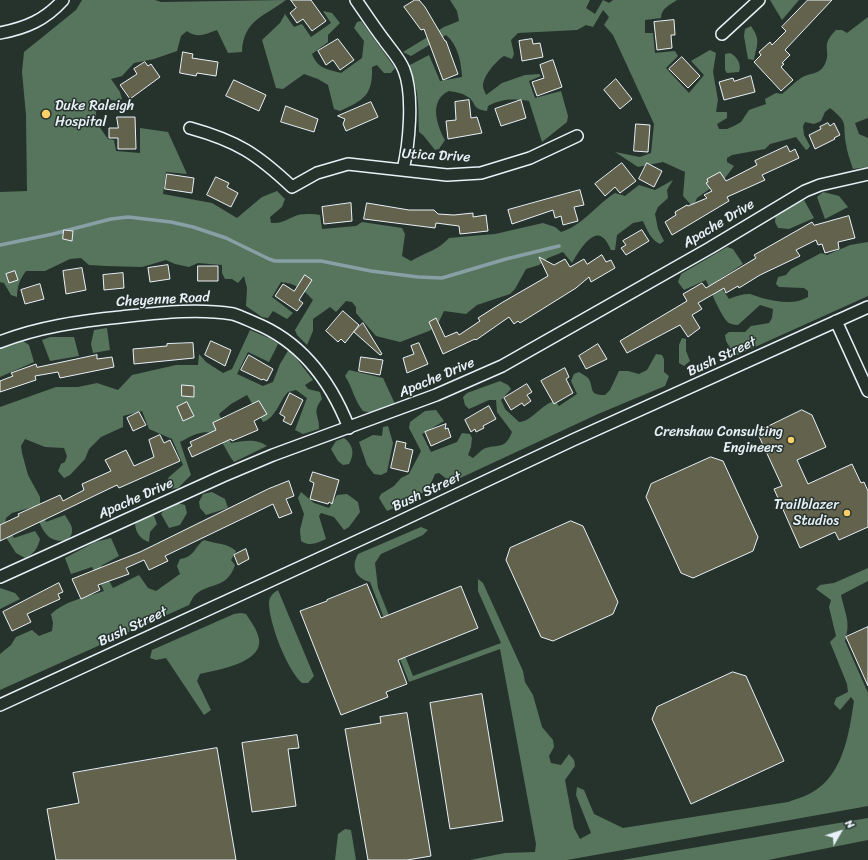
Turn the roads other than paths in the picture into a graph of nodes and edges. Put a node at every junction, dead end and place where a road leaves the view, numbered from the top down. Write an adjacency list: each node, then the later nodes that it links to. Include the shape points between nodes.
1 (63, 0): 4 (street, via 49,14 30,26)
2 (356, 0): 8 (street, via 398,60 408,83 409,119)
3 (759, 0): 5 (street)
4 (0, 33)
5 (722, 34)
6 (190, 128): 8 (street, Utica Drive, via 240,146 292,187 317,173 348,164)
7 (577, 136): 8 (street, Utica Drive, via 523,160 481,173 447,175)
8 (403, 170)
9 (868, 174): 14 (street, Apache Drive, via 804,191 710,248 502,366 445,392)
10 (868, 307): 11 (street, Bush Street)
11 (836, 321): 13 (street); 16 (street, Bush Street)
12 (0, 342): 14 (street, Cheyenne Road, via 38,330 104,318 171,312 214,312 234,315 272,330 300,352 323,377)
13 (868, 391)
14 (348, 428): 15 (street, Apache Drive, via 223,476)
15 (0, 577)
16 (0, 705)

